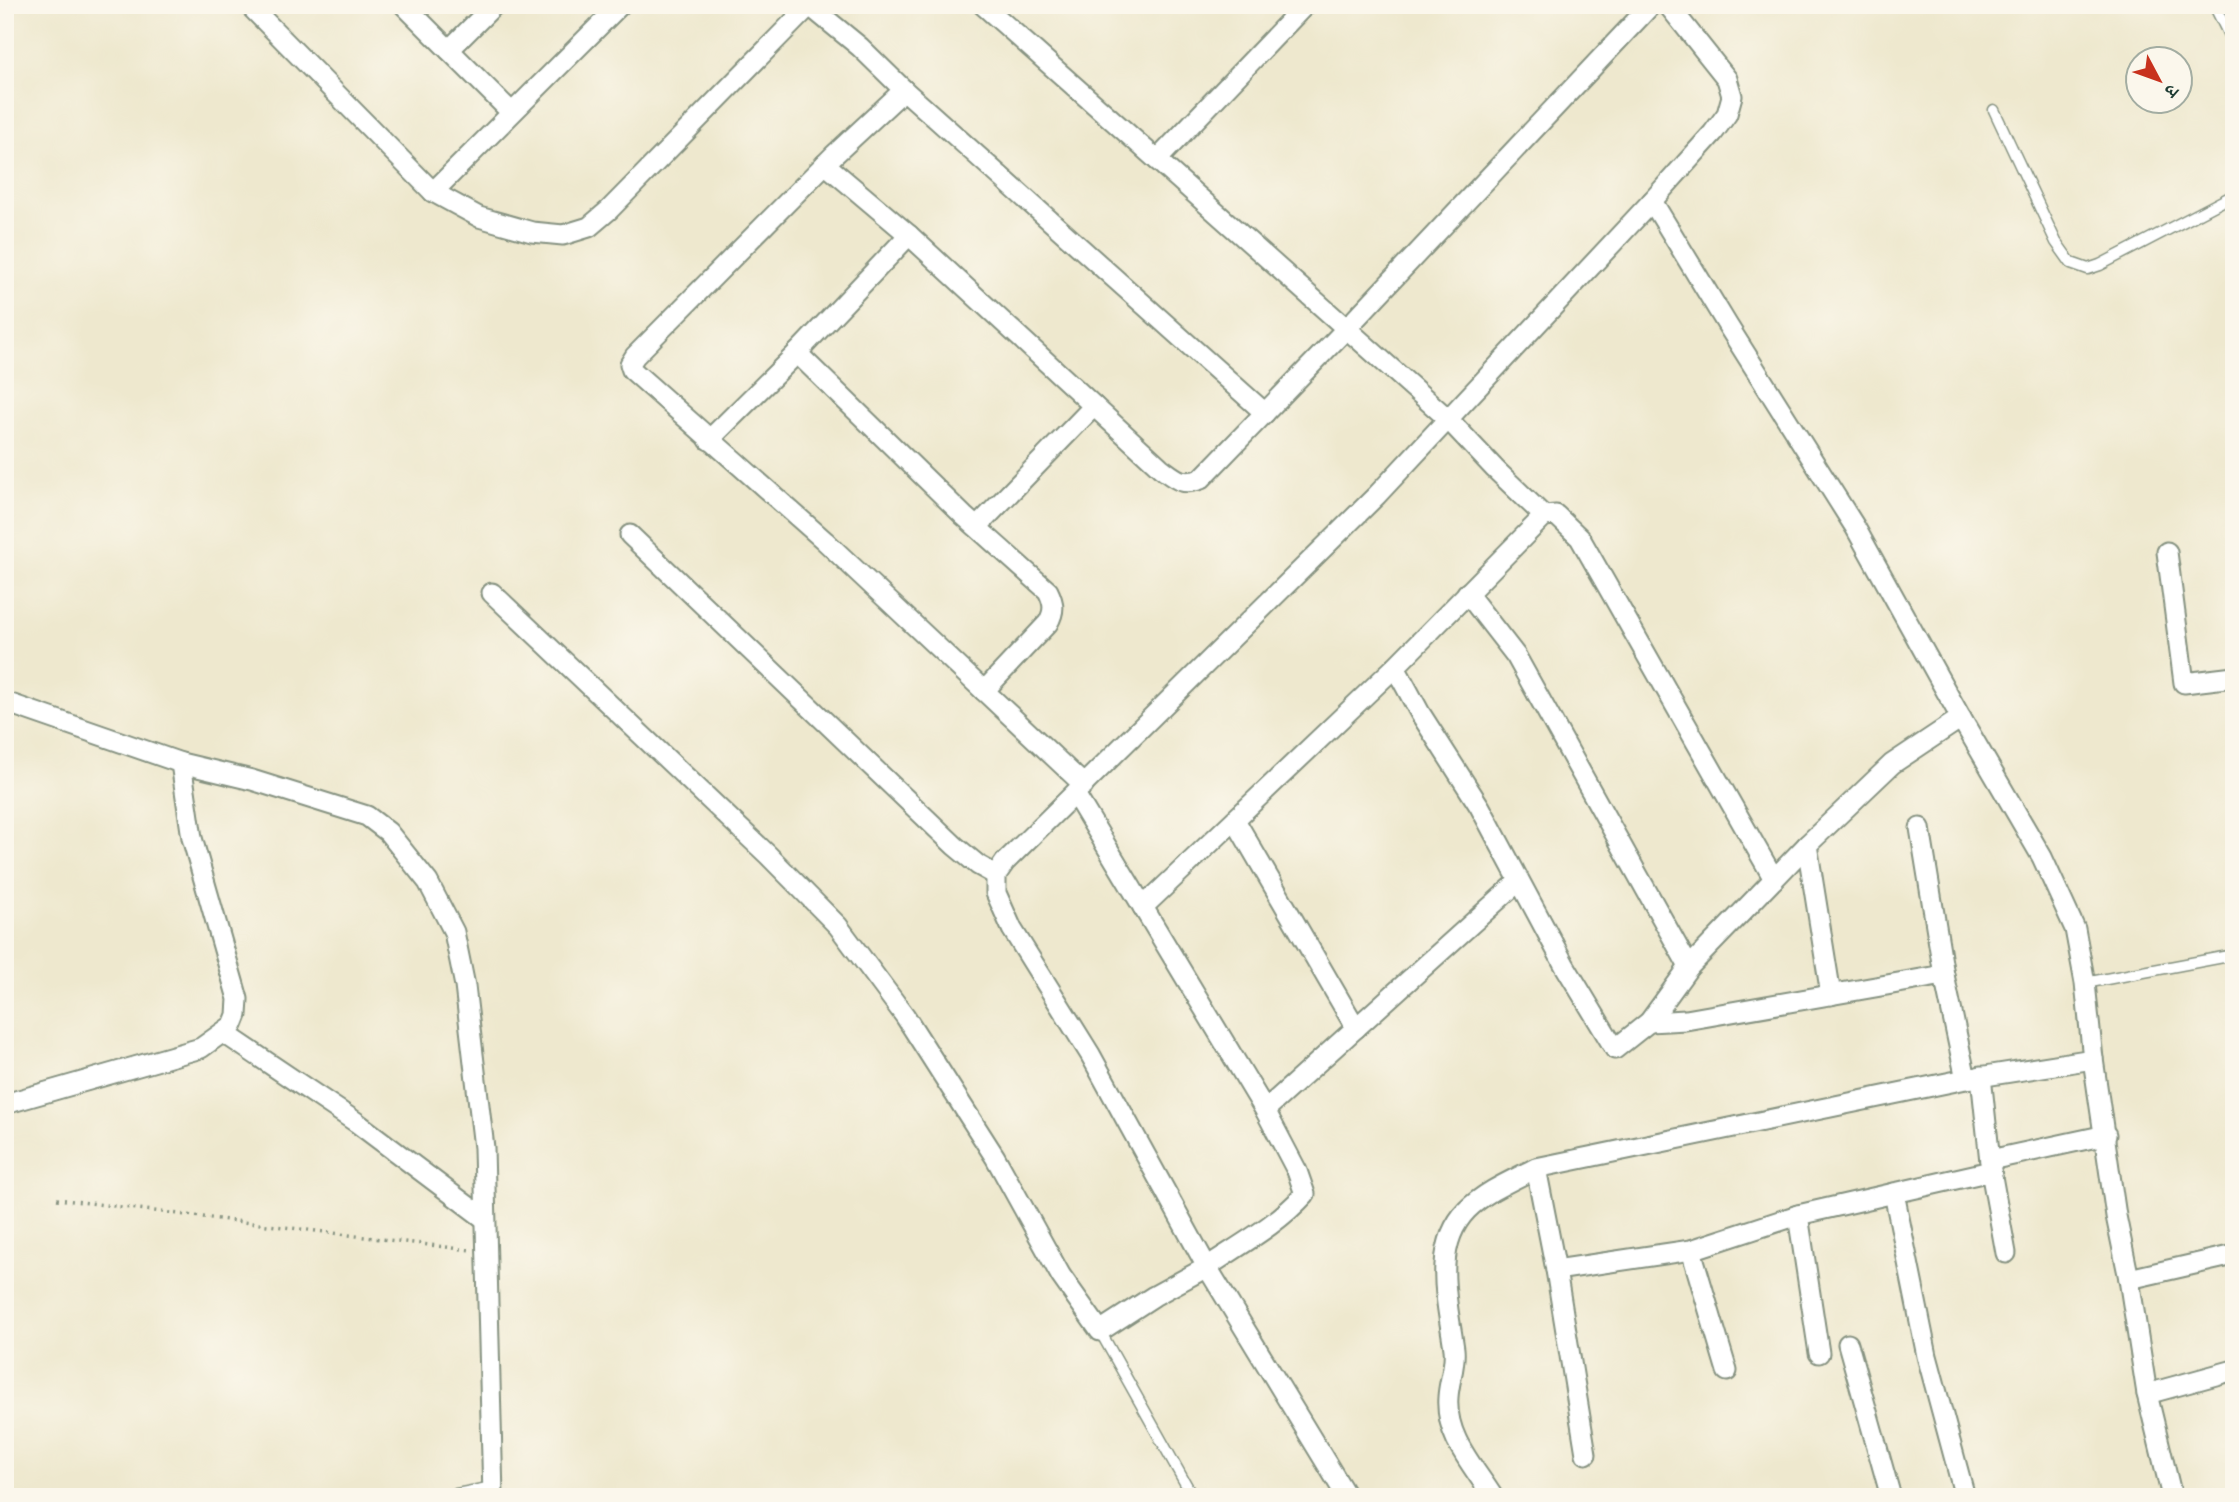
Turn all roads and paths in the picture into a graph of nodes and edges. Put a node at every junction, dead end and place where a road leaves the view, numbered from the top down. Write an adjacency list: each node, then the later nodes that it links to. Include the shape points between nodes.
1 (249, 5): 18 (street)
2 (404, 5): 12 (street)
3 (494, 5): 12 (street)
4 (620, 5): 15 (street)
5 (983, 5): 16 (street)
6 (1306, 5): 16 (street)
7 (1651, 5): 22 (street)
8 (1668, 5): 20 (street, via 1727,79 1732,96 1727,114)
9 (2214, 5): 11 (lane)
10 (810, 6): 13 (street); 18 (street, via 589,227 563,235 532,232 479,217)
11 (2234, 45)
12 (449, 50): 15 (street)
13 (904, 90): 17 (street); 25 (street)
14 (1994, 110): 19 (lane, via 2056,242 2071,263 2088,269 2100,265)
15 (511, 113): 18 (street)
16 (1157, 160): 22 (street)
17 (825, 163): 21 (street); 27 (street, via 631,364 640,380)
18 (433, 192)
19 (2234, 195)
20 (1652, 201): 26 (street); 38 (street, via 1855,527)
21 (909, 235): 23 (street); 24 (street)
22 (1346, 329): 25 (street); 26 (street)
23 (797, 353): 27 (street); 29 (street)
24 (1094, 406): 25 (street, via 1161,468 1189,483 1201,479); 29 (street)
25 (1265, 413)
26 (1447, 418): 28 (street); 40 (street, via 1377,495)
27 (709, 439): 36 (street)
28 (1544, 516): 33 (street); 45 (street, via 1556,515 1580,538)
29 (977, 527): 36 (street, via 1048,591 1054,613)
30 (630, 535): 44 (street, via 955,846)
31 (2167, 552): 35 (street, via 2184,683)
32 (492, 593): 74 (street, via 838,926 905,1016 995,1157 1061,1276)
33 (1467, 593): 34 (street); 49 (street, via 1516,656)
34 (1395, 667): 41 (street); 46 (street)
35 (2234, 677)
36 (984, 691): 40 (street)
37 (5, 702): 39 (street)
38 (1961, 718): 43 (street, via 1892,764); 51 (street, via 2042,857 2075,929)
39 (181, 763): 55 (street, via 192,838 238,999 233,1025); 66 (street, via 366,816 388,832 428,882 454,932 465,986 484,1148)
40 (1080, 789): 44 (street); 47 (street)
41 (1235, 820): 47 (street); 54 (street)
42 (1920, 828): 50 (street)
43 (1807, 845): 45 (street); 52 (street)
44 (996, 875): 71 (street, via 996,893 1012,929 1090,1054)
45 (1774, 879): 49 (street)
46 (1520, 881): 53 (street, via 1615,1049); 54 (street)
47 (1143, 906): 59 (street)
48 (2234, 955): 51 (lane)
49 (1689, 967): 53 (street)
50 (1944, 975): 52 (street); 57 (street)
51 (2085, 983): 56 (street)
52 (1830, 995): 53 (street)
53 (1649, 1022)
54 (1356, 1028): 59 (street)
55 (224, 1032): 58 (street, via 201,1048); 66 (street, via 356,1122)
56 (2093, 1059): 57 (street); 60 (street)
57 (1973, 1077): 61 (street); 62 (street)
58 (5, 1104)
59 (1265, 1110): 71 (street, via 1305,1194 1273,1224)
60 (2106, 1135): 61 (street); 73 (street)
61 (1990, 1165): 63 (street); 69 (street)
62 (1536, 1168): 72 (street); 85 (street, via 1466,1210 1446,1251 1446,1298 1455,1352 1447,1412 1452,1434)
63 (1894, 1193): 65 (street); 87 (street, via 1927,1356)
64 (57, 1199): 68 (path)
65 (1798, 1215): 67 (street); 76 (street)
66 (485, 1219): 68 (street)
67 (1691, 1250): 72 (street); 78 (street)
68 (486, 1252): 81 (street)
69 (2006, 1253)
70 (2234, 1255): 73 (street)
71 (1207, 1267): 74 (street); 84 (street)
72 (1556, 1270): 80 (street)
73 (2129, 1279): 79 (street)
74 (1100, 1332): 83 (lane)
75 (1848, 1344): 86 (street)
76 (1819, 1353)
77 (2234, 1370): 79 (street)
78 (1727, 1371)
79 (2147, 1394): 88 (street)
80 (1586, 1454)
81 (493, 1492): 82 (lane)
82 (441, 1497)
83 (1194, 1497)
84 (1348, 1497)
85 (1493, 1497)
86 (1891, 1497)
87 (1965, 1497)
88 (2172, 1497)

